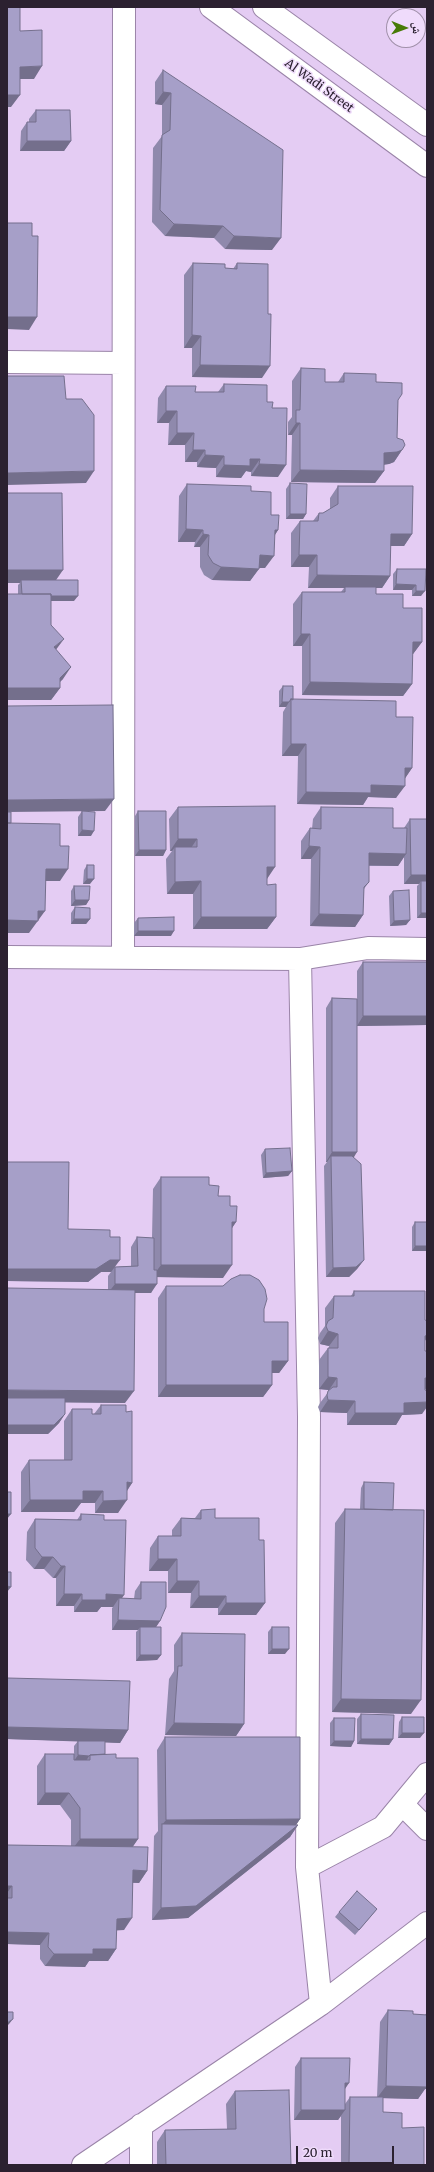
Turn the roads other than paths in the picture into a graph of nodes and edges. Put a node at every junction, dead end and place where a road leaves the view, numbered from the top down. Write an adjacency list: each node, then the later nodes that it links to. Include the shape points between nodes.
1 (124, 7): 7 (street)
2 (211, 7): 5 (street, Al Wadi Street)
3 (264, 7): 4 (street)
4 (427, 125)
5 (427, 166)
6 (7, 362): 7 (street)
7 (123, 363): 10 (street)
8 (427, 948): 11 (street, via 368,948)
9 (7, 957): 10 (street)
10 (123, 958): 11 (street)
11 (300, 959): 15 (street, via 309,1417)
12 (427, 1774): 13 (street)
13 (402, 1804): 14 (street); 15 (street, via 383,1827)
14 (427, 1828)
15 (307, 1867): 17 (street)
16 (427, 1923): 17 (street)
17 (321, 2004): 18 (street)
18 (141, 2125): 19 (street); 20 (street)
19 (83, 2165)
20 (141, 2165)

